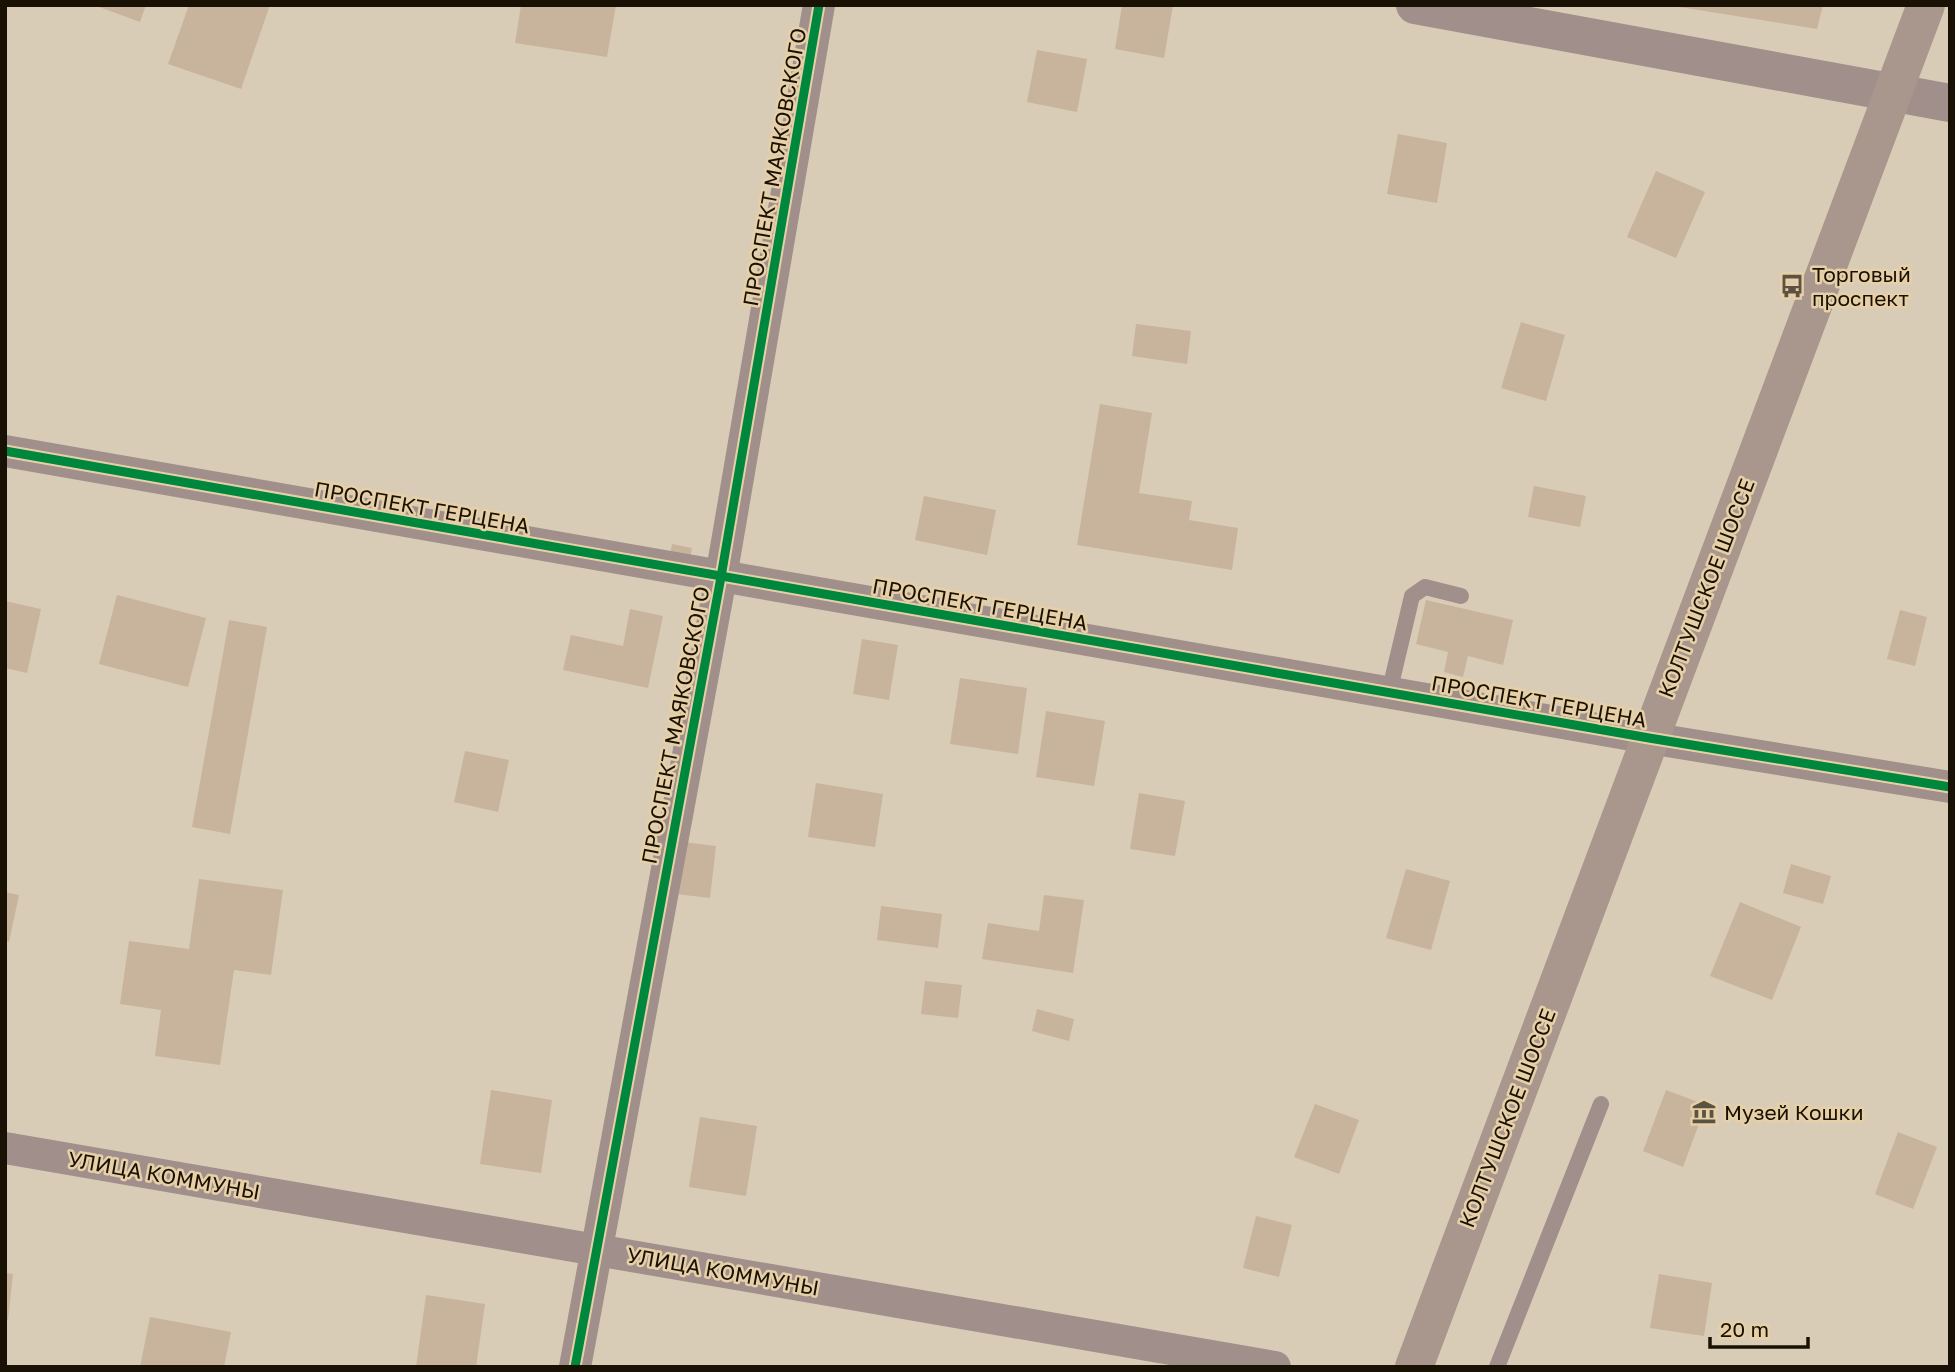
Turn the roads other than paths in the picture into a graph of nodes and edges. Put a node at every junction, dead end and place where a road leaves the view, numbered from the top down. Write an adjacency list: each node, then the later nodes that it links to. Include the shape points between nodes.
1 (819, 5): 7 (street, ПРОСПЕКТ МАЯКОВСКОГО)
2 (1415, 5): 4 (street)
3 (1926, 5): 4 (main road, КОЛТУШСКОЕ ШОССЕ)
4 (1894, 92): 5 (street); 10 (main road, КОЛТУШСКОЕ ШОССЕ)
5 (1950, 103)
6 (5, 452): 7 (street, ПРОСПЕКТ ГЕРЦЕНА)
7 (721, 577): 9 (street, ПРОСПЕКТ ГЕРЦЕНА); 14 (street, ПРОСПЕКТ МАЯКОВСКОГО)
8 (1461, 596): 9 (lane, via 1425,587 1412,596)
9 (1389, 693): 10 (street, ПРОСПЕКТ ГЕРЦЕНА)
10 (1649, 738): 11 (street, ПРОСПЕКТ ГЕРЦЕНА); 17 (main road, КОЛТУШСКОЕ ШОССЕ)
11 (1950, 787)
12 (1601, 1104): 18 (lane)
13 (5, 1148): 14 (street, УЛИЦА КОММУНЫ)
14 (594, 1249): 15 (street, ПРОСПЕКТ МАЯКОВСКОГО); 16 (street, УЛИЦА КОММУНЫ)
15 (575, 1367)
16 (1275, 1367)
17 (1413, 1367)
18 (1497, 1367)

